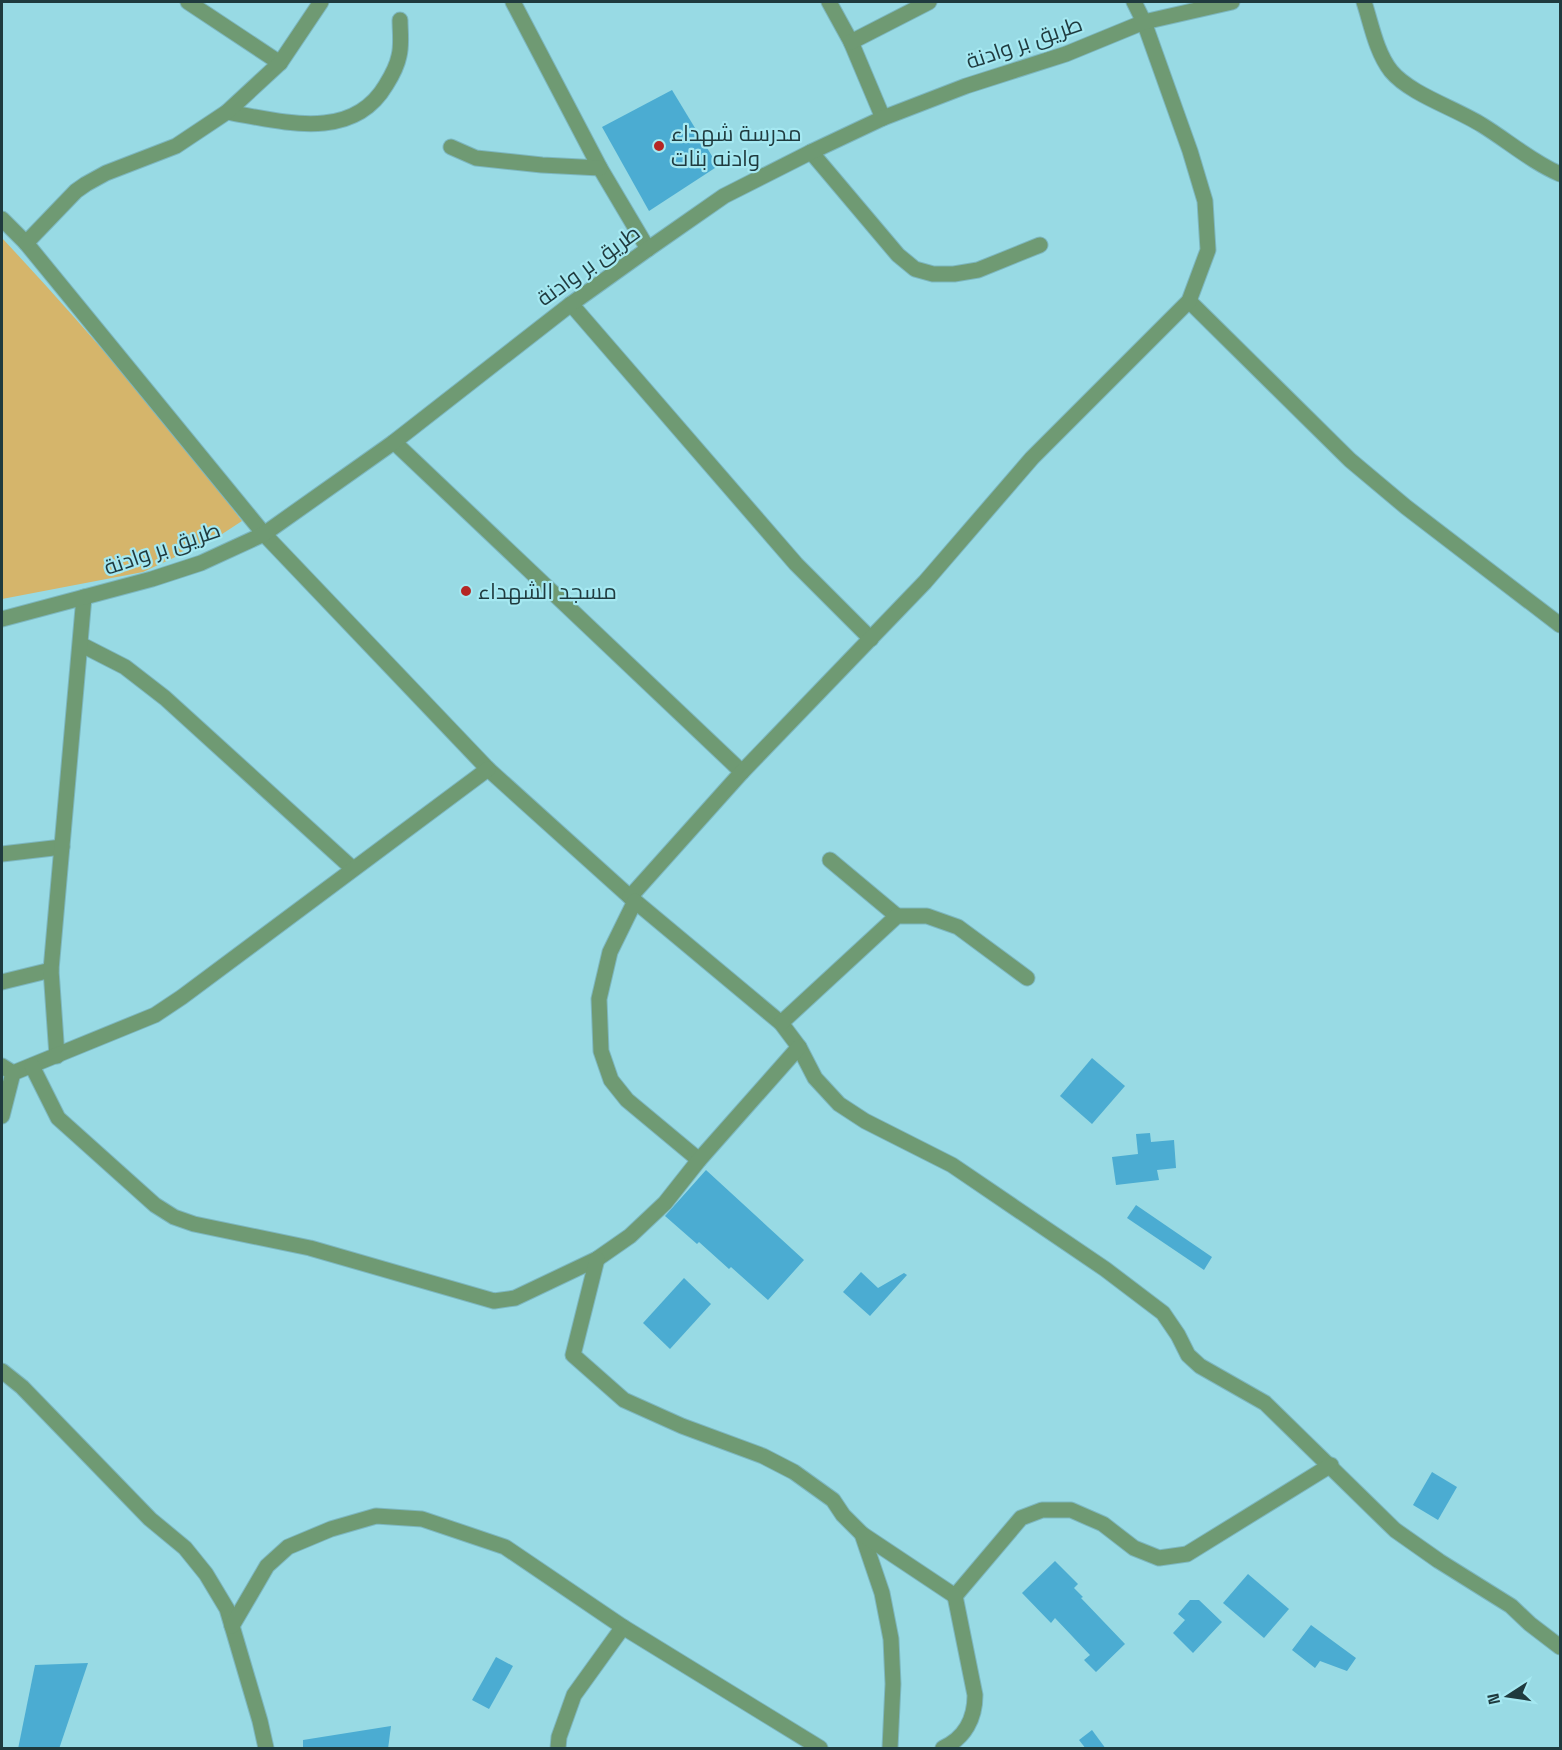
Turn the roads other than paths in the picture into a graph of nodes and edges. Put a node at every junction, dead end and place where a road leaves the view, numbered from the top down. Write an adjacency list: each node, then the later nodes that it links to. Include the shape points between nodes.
1 (188, 2): 12 (street)
2 (321, 2): 12 (street)
3 (513, 2): 17 (street)
4 (829, 2): 11 (street)
5 (929, 2): 11 (street)
6 (1134, 2): 10 (street)
7 (1232, 2): 10 (street, طريق بر وادنة)
8 (1364, 2): 18 (street, via 1383,57 1404,84 1480,124)
9 (400, 20): 13 (street, via 399,56 392,75 371,106 350,119 303,123)
10 (1144, 22): 14 (street, طريق بر وادنة, via 1066,54); 23 (street, via 1205,201 1208,250)
11 (851, 42): 14 (street)
12 (280, 63): 13 (street)
13 (227, 112): 20 (street, via 176,146 86,184)
14 (883, 118): 16 (street, طريق بر وادنة)
15 (451, 147): 17 (street, via 476,158)
16 (811, 152): 21 (street, via 898,255 915,269 933,274 978,270); 22 (street, طريق بر وادنة, via 724,196)
17 (600, 168): 22 (street)
18 (1560, 174)
19 (2, 219): 20 (street)
20 (26, 243): 26 (street)
21 (1040, 245)
22 (648, 249): 24 (street, طريق بر وادنة)
23 (1189, 301): 29 (street, via 1350,460); 30 (street, via 1032,458)
24 (571, 304): 25 (street, طريق بر وادنة); 30 (street, via 796,564)
25 (394, 442): 26 (street, طريق بر وادنة); 33 (street)
26 (264, 534): 27 (street, طريق بر وادنة, via 201,563); 32 (street)
27 (84, 597): 28 (street, طريق بر وادنة); 31 (street)
28 (2, 619)
29 (1560, 625)
30 (871, 639): 33 (street)
31 (82, 645): 34 (street); 37 (street, via 125,667 165,699)
32 (488, 769): 37 (street); 38 (street)
33 (742, 772): 38 (street)
34 (62, 847): 35 (street); 40 (street)
35 (2, 854)
36 (830, 860): 39 (street)
37 (352, 868): 45 (street, via 155,1015)
38 (632, 899): 43 (street); 49 (street, via 610,952 599,999 601,1051 611,1080 627,1100)
39 (897, 916): 41 (street, via 927,916 958,927); 43 (street)
40 (51, 970): 42 (street); 45 (street)
41 (1027, 978)
42 (2, 982)
43 (781, 1023): 44 (street)
44 (799, 1047): 49 (street); 52 (street, via 815,1078 839,1104 951,1165 1105,1269 1163,1313 1188,1355 1200,1366 1265,1403)
45 (57, 1056): 46 (street)
46 (32, 1066): 47 (street); 50 (street, via 63,1123 155,1205 194,1224 310,1248 494,1301 515,1298)
47 (7, 1070): 48 (street)
48 (2, 1116)
49 (699, 1160): 50 (street, via 665,1203 630,1236)
50 (597, 1259): 53 (street, via 573,1355 624,1400 794,1472 832,1500)
51 (2, 1371): 55 (street, via 150,1519 185,1548 206,1574 227,1609)
52 (1330, 1465): 54 (street, via 1187,1554 1159,1558 1134,1548 1103,1524 1071,1510 1042,1510 1021,1518); 57 (street, via 1395,1530 1511,1606)
53 (862, 1534): 54 (street); 61 (street, via 882,1593 891,1639)
54 (955, 1596): 62 (street, via 975,1710 967,1730)
55 (232, 1626): 56 (street, via 267,1566 288,1547 331,1528 376,1516 422,1519 505,1547); 58 (street)
56 (623, 1627): 59 (street, via 574,1695); 60 (street)
57 (1560, 1647)
58 (266, 1749)
59 (558, 1749)
60 (820, 1749)
61 (890, 1749)
62 (943, 1749)

